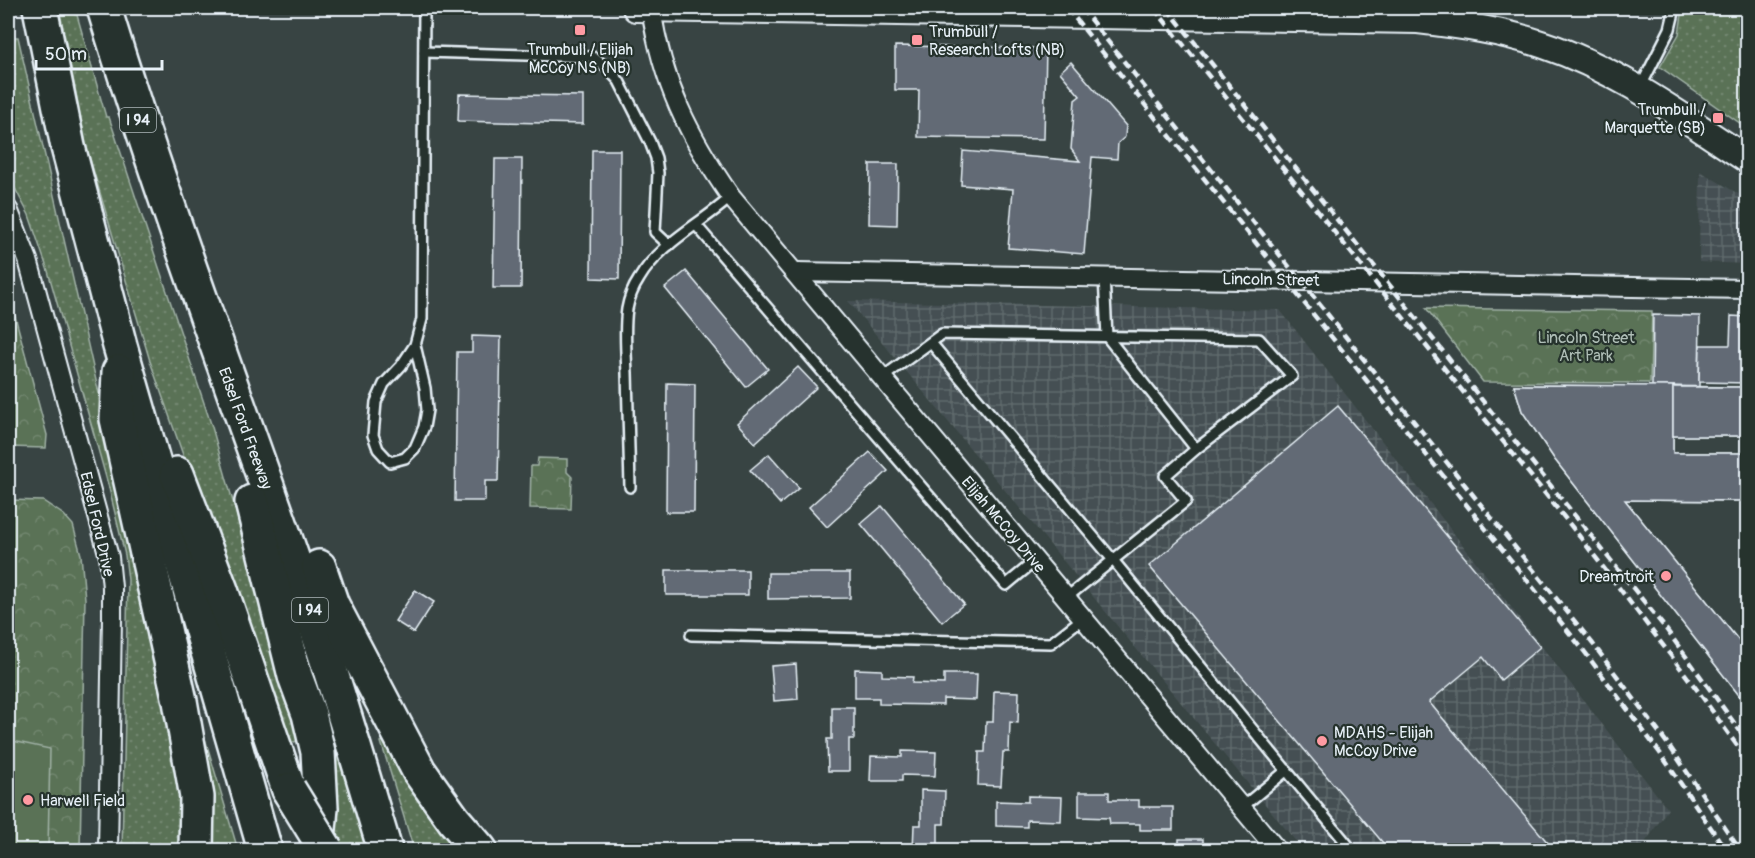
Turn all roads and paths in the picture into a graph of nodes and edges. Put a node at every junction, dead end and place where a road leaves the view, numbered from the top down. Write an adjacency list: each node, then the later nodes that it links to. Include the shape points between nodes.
1 (40, 8): 21 (highway, via 68,147)
2 (104, 8): 17 (highway, Edsel Ford Freeway / I 94)
3 (424, 8): 7 (lane)
4 (636, 8): 5 (street)
5 (651, 8): 8 (street, via 1418,20 1467,26 1535,42 1590,64); 10 (street, Elijah McCoy Drive, via 660,55 679,110)
6 (1675, 8): 8 (lane, via 1670,30)
7 (424, 52): 13 (lane, via 592,57 607,68 619,81 656,158 655,232); 20 (lane, via 422,319)
8 (1639, 90): 9 (street)
9 (1748, 160)
10 (731, 197): 12 (lane); 14 (street, Elijah McCoy Drive)
11 (8, 209): 34 (street, Edsel Ford Drive, via 28,260 109,557 112,608)
12 (696, 225): 13 (lane); 28 (lane, via 1006,585)
13 (669, 245): 26 (lane, via 639,278 627,312)
14 (795, 272): 15 (street, Lincoln Street); 23 (street, Elijah McCoy Drive)
15 (1104, 276): 16 (street, Lincoln Street); 18 (lane)
16 (1748, 289)
17 (208, 325): 22 (highway, Edsel Ford Freeway / I 94); 37 (highway, via 295,676 318,752 321,808)
18 (1107, 337): 19 (lane, via 942,334); 25 (lane); 25 (lane, via 1259,339 1292,376)
19 (931, 343): 23 (lane); 27 (lane)
20 (415, 345): 20 (lane, via 425,388 424,427 415,448 405,458 390,462 378,449 373,435 376,402 384,384)
21 (120, 346): 24 (highway); 35 (highway, via 117,419 197,797)
22 (226, 372): 39 (highway, Edsel Ford Freeway / I 94, via 315,624); 40 (highway, via 282,461 332,604 419,771)
23 (883, 377): 28 (street, Elijah McCoy Drive)
24 (147, 439): 36 (highway); 38 (highway, bridge, via 172,461 176,470 290,790)
25 (1196, 449): 27 (lane, via 1165,476 1186,501)
26 (630, 488)
27 (1113, 560): 29 (lane); 32 (lane)
28 (1035, 561): 29 (street, Elijah McCoy Drive)
29 (1066, 598): 30 (street, Elijah McCoy Drive)
30 (1083, 618): 31 (lane, via 1052,643); 33 (street, Elijah McCoy Drive)
31 (691, 635)
32 (1287, 770): 33 (lane); 42 (lane)
33 (1241, 808): 41 (street, Elijah McCoy Drive)
34 (108, 850)
35 (195, 850)
36 (265, 850)
37 (317, 850)
38 (326, 850)
39 (385, 850)
40 (480, 850)
41 (1277, 850)
42 (1352, 850)

